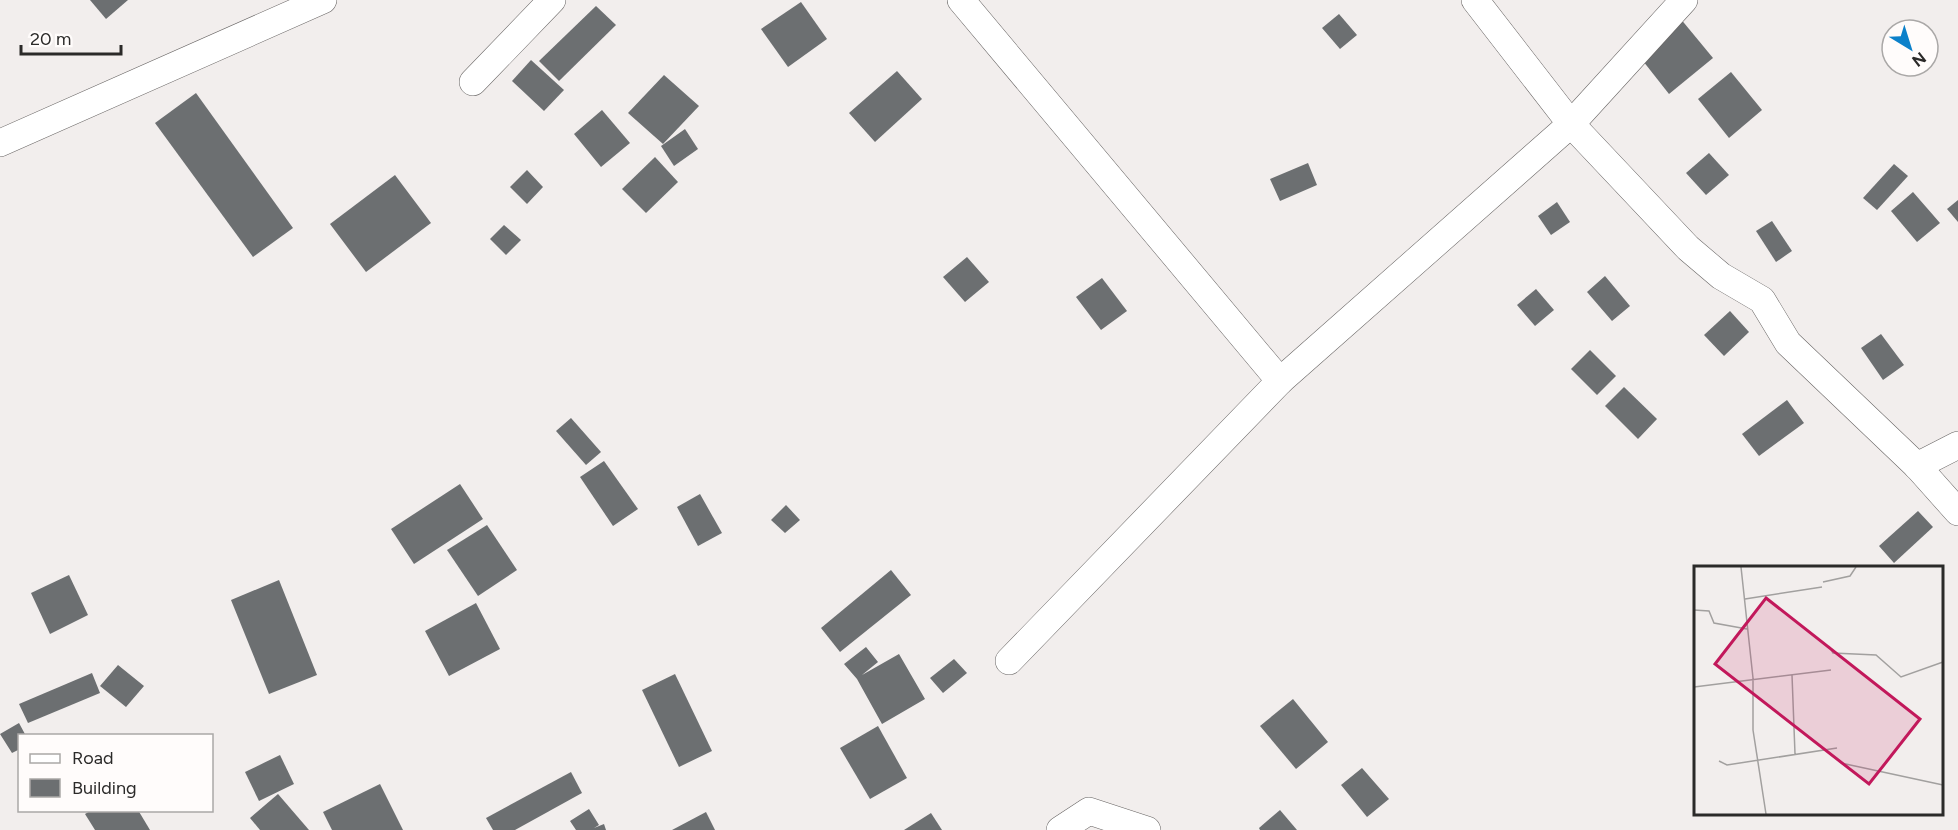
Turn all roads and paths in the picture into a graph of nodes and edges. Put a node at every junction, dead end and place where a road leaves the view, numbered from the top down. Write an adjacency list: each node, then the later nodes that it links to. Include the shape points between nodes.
1 (323, 0): 8 (street)
2 (552, 0): 6 (street)
3 (962, 0): 9 (street)
4 (1475, 0): 7 (street)
5 (1684, 0): 7 (street)
6 (473, 82)
7 (1571, 124): 9 (street); 11 (street, via 1688,248 1721,276 1762,300 1788,343)
8 (0, 143)
9 (1280, 381): 13 (street)
10 (1958, 445): 11 (street)
11 (1917, 466): 12 (street)
12 (1958, 512)
13 (1009, 660)
14 (1060, 830): 15 (street, via 1089,811)
15 (1147, 830)

